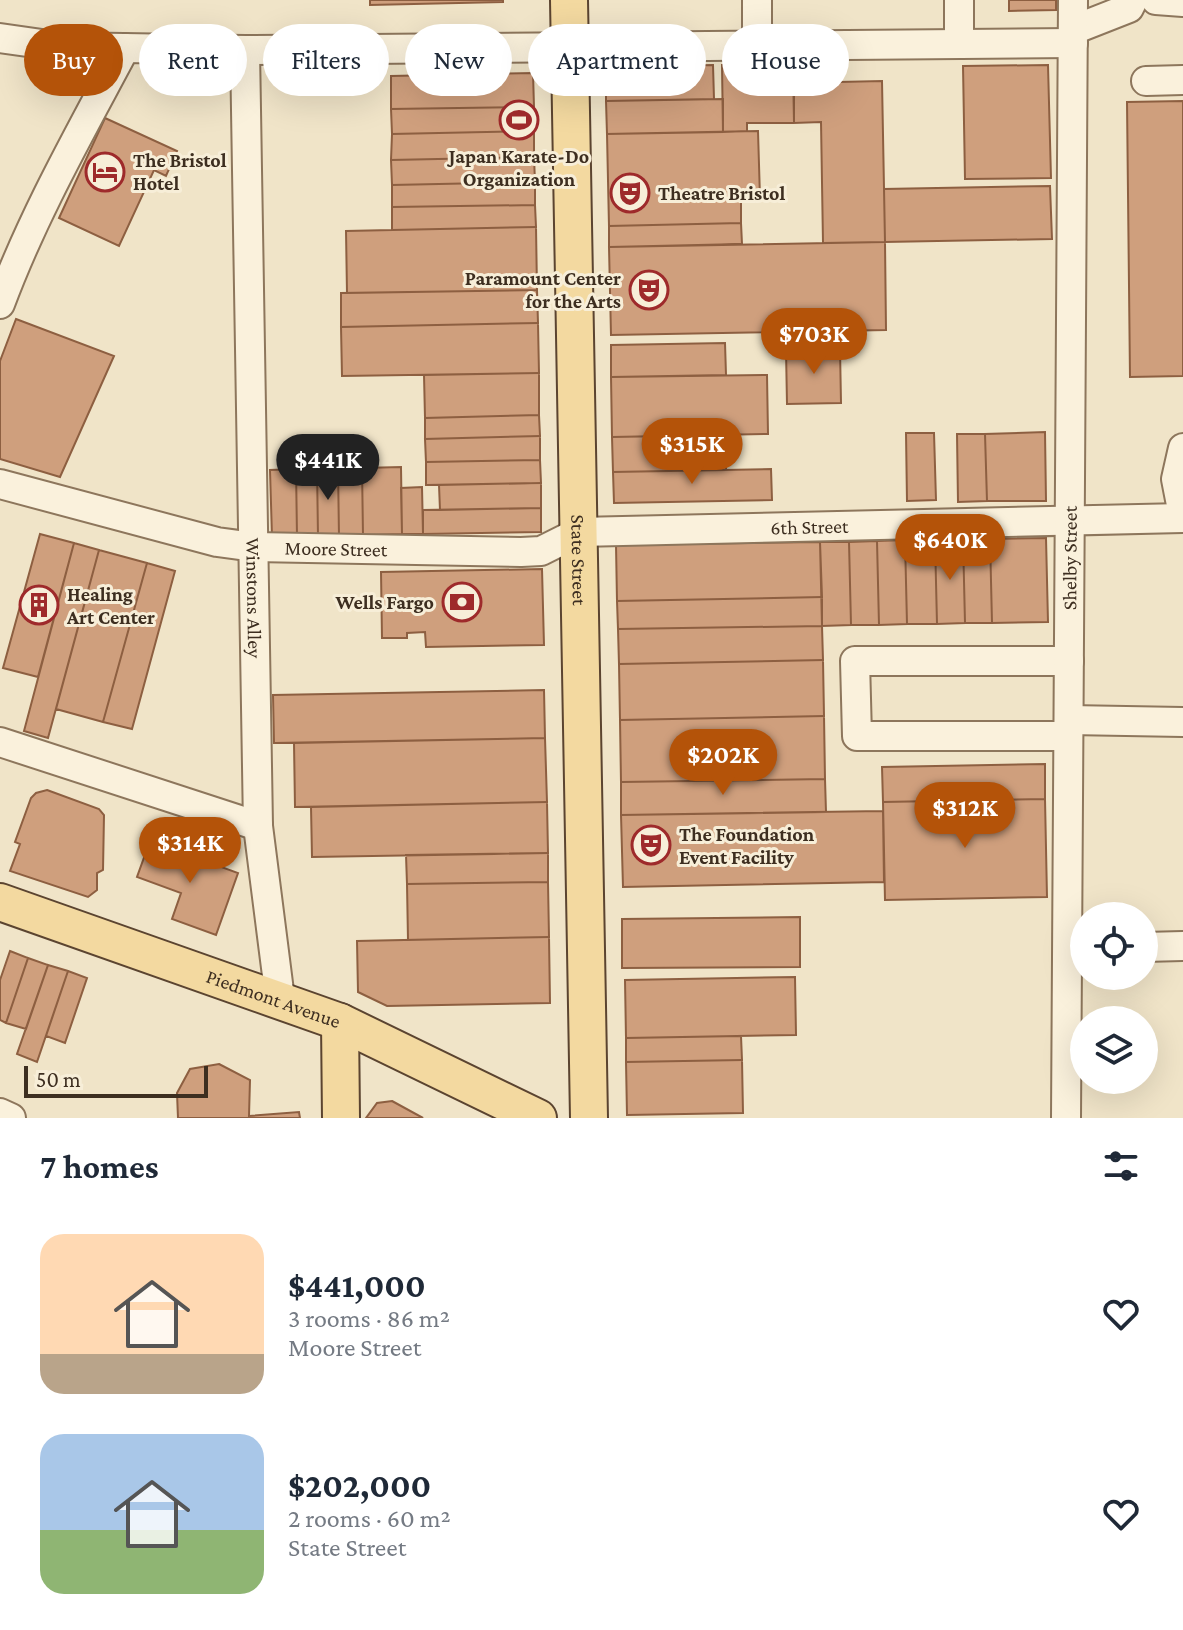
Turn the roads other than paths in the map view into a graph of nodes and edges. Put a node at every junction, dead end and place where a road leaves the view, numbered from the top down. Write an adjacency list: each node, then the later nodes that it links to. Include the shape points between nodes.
1 (569, 0): 8 (main road, State Street)
2 (757, 0): 9 (street)
3 (959, 0): 12 (street)
4 (1073, 0): 10 (street, Shelby Street)
5 (1133, 0): 10 (street, via 1129,8)
6 (1156, 0): 7 (street)
7 (1183, 2)
8 (570, 24)
9 (757, 24)
10 (1073, 36): 12 (street); 26 (street, Shelby Street)
11 (0, 38): 14 (street)
12 (959, 44): 13 (street)
13 (849, 45)
14 (125, 48): 15 (street); 22 (street, via 13,268)
15 (139, 48)
16 (528, 48): 17 (street)
17 (247, 50)
18 (1183, 80): 19 (street)
19 (1146, 81)
20 (246, 96): 28 (street, Winstons Alley)
21 (571, 96): 27 (main road, State Street)
22 (0, 304)
23 (1183, 448): 25 (street, via 1176,479)
24 (0, 484): 28 (street, Moore Street, via 217,542)
25 (1183, 516): 26 (street, 6th Street)
26 (1070, 520): 27 (street, 6th Street); 29 (street, Shelby Street)
27 (579, 532): 28 (street, Moore Street, via 541,551); 45 (main road, State Street)
28 (254, 547): 33 (street, Winstons Alley)
29 (1069, 661): 31 (street, Shelby Street); 31 (street, via 855,661 857,736)
30 (1183, 722): 31 (street)
31 (1069, 728): 35 (street, Shelby Street)
32 (0, 742): 33 (street)
33 (258, 826): 39 (street, Winstons Alley)
34 (0, 902): 39 (main road, Piedmont Avenue)
35 (1074, 902)
36 (1183, 946): 37 (street)
37 (1158, 947)
38 (1073, 990): 46 (street, Shelby Street)
39 (280, 999): 40 (main road, Piedmont Avenue)
40 (340, 1022): 43 (main road); 44 (main road, Piedmont Avenue)
41 (0, 1113): 42 (street)
42 (11, 1118)
43 (341, 1118)
44 (538, 1118)
45 (589, 1118)
46 (1066, 1118)

